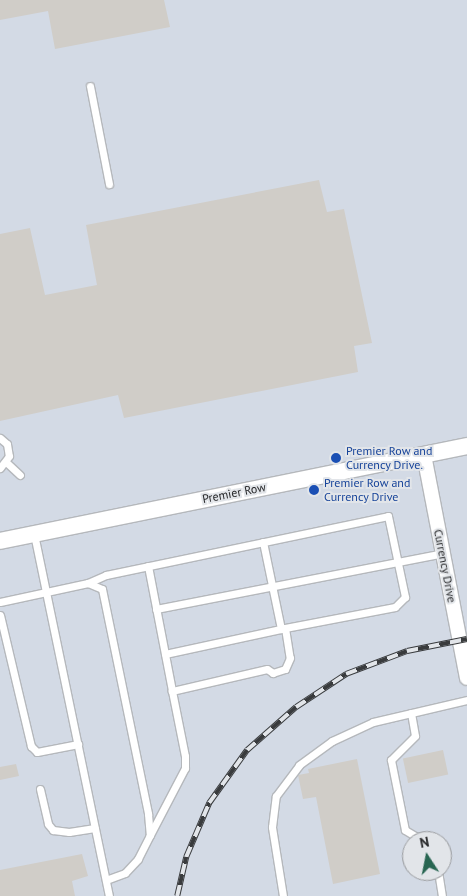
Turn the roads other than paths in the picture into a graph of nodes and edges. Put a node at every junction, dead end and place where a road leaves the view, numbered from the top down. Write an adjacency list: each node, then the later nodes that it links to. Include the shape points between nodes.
1 (90, 86): 2 (lane)
2 (109, 184)
3 (0, 438): 6 (lane, via 8,450)
4 (467, 446): 5 (street, Premier Row)
5 (424, 455): 9 (street, Premier Row); 12 (street, Currency Drive)
6 (6, 462): 7 (lane); 8 (lane)
7 (0, 468)
8 (20, 475)
9 (34, 534): 10 (street, Premier Row); 17 (lane)
10 (0, 540)
11 (264, 542): 13 (lane, via 388,516); 14 (lane); 16 (lane)
12 (443, 553): 13 (lane); 23 (street, Currency Drive)
13 (397, 560): 16 (lane); 21 (lane, via 405,597 395,607)
14 (148, 566): 15 (lane, via 106,575); 19 (lane)
15 (88, 583): 17 (lane); 31 (lane, via 102,589 107,608)
16 (273, 586): 19 (lane); 21 (lane)
17 (46, 593): 18 (lane); 27 (lane)
18 (0, 602)
19 (156, 609): 22 (lane)
20 (0, 615): 27 (lane, via 31,746 37,752)
21 (283, 628): 22 (lane); 24 (lane, via 290,658 285,669 273,674 267,669)
22 (165, 654): 24 (lane)
23 (467, 678)
24 (172, 691): 31 (lane, via 185,768)
25 (467, 700): 26 (lane)
26 (411, 713): 30 (lane, via 415,736 391,760); 35 (lane, via 372,722 332,741 299,765 276,796 272,827)
27 (78, 744): 29 (lane)
28 (40, 789): 29 (lane, via 48,824 53,830 69,832)
29 (95, 828): 32 (lane)
30 (407, 831)
31 (150, 835): 32 (lane, via 138,859 125,873)
32 (106, 880): 34 (lane)
33 (440, 881): 36 (lane)
34 (109, 896)
35 (284, 896)
36 (442, 896)

